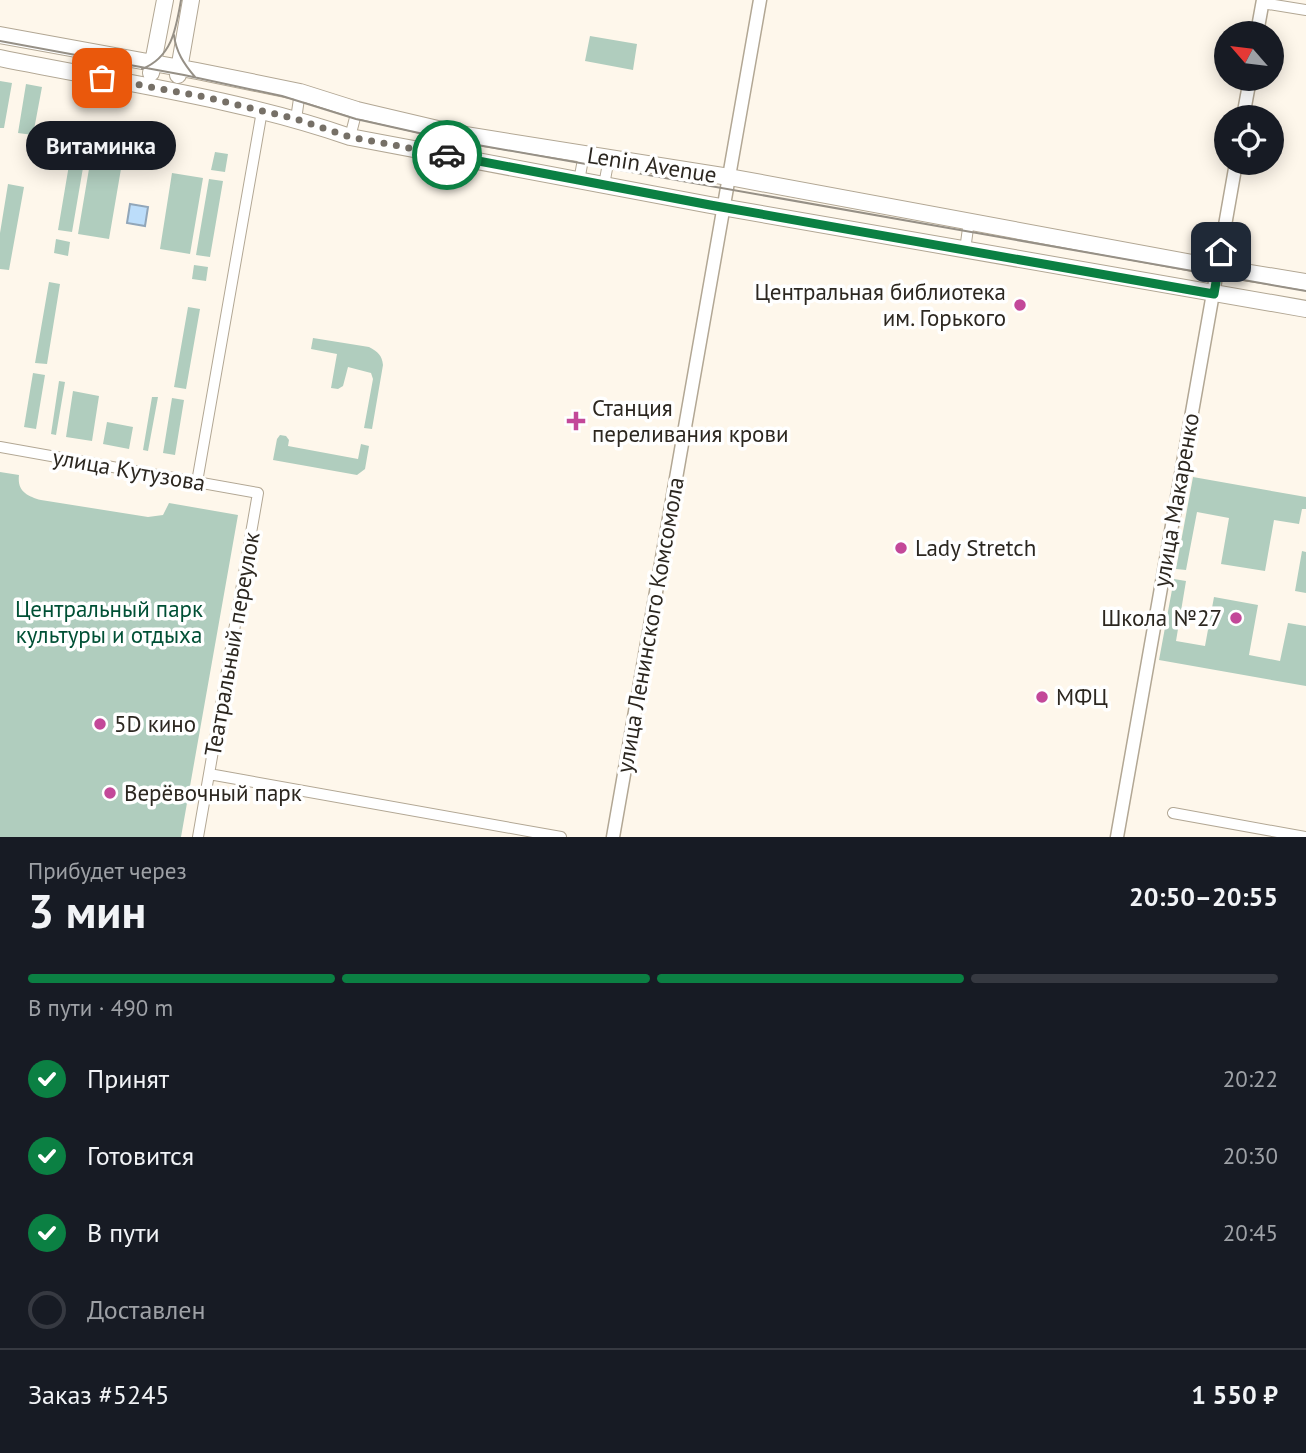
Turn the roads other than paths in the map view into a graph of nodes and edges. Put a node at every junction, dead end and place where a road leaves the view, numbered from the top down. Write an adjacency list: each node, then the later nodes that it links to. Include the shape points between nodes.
1 (164, 0): 9 (main road)
2 (191, 0): 10 (main road)
3 (760, 0): 25 (street, улица Ленинского Комсомола)
4 (1262, 2): 5 (street); 6 (street)
5 (1306, 10)
6 (1259, 21)
7 (0, 35): 9 (main road, Lenin Avenue)
8 (0, 58): 11 (main road, Lenin Avenue)
9 (153, 63): 10 (main road, Lenin Avenue); 11 (main road)
10 (180, 67): 12 (main road); 13 (main road, Lenin Avenue)
11 (149, 86): 12 (main road, Lenin Avenue)
12 (176, 92): 15 (main road, Lenin Avenue)
13 (300, 92): 14 (main road, Lenin Avenue); 16 (street)
14 (357, 110): 17 (main road, Lenin Avenue); 18 (street)
15 (262, 111): 16 (main road, Lenin Avenue); 36 (street)
16 (296, 119): 18 (main road, Lenin Avenue)
17 (459, 134): 19 (main road, Lenin Avenue); 21 (street)
18 (350, 137): 21 (main road, Lenin Avenue)
19 (509, 142): 20 (main road, Lenin Avenue); 23 (street)
20 (584, 154): 22 (main road, Lenin Avenue); 26 (street)
21 (453, 157): 23 (main road, Lenin Avenue)
22 (609, 158): 25 (main road, Lenin Avenue); 27 (street)
23 (504, 166): 26 (main road, Lenin Avenue)
24 (1234, 175): 31 (street, улица Макаренко)
25 (729, 177): 28 (street, улица Ленинского Комсомола); 29 (main road, Lenin Avenue)
26 (579, 181): 27 (main road, Lenin Avenue)
27 (604, 185): 28 (main road, Lenin Avenue)
28 (724, 207): 30 (main road, Lenin Avenue); 43 (street, улица Ленинского Комсомола)
29 (969, 221): 30 (street); 31 (main road, Lenin Avenue)
30 (965, 250): 33 (main road, Lenin Avenue)
31 (1219, 268): 32 (main road, Lenin Avenue); 33 (street, улица Макаренко)
32 (1306, 282)
33 (1214, 294): 34 (main road, Lenin Avenue); 44 (street, улица Макаренко)
34 (1306, 309)
35 (0, 447): 36 (street, улица Кутузова)
36 (197, 482): 37 (street, улица Кутузова)
37 (258, 493): 38 (street, Театральный переулок)
38 (209, 774): 41 (street, Театральный переулок); 42 (street)
39 (1174, 813): 40 (street)
40 (1258, 833): 45 (street)
41 (198, 837)
42 (561, 837)
43 (613, 837)
44 (1117, 837)
45 (1305, 837)

